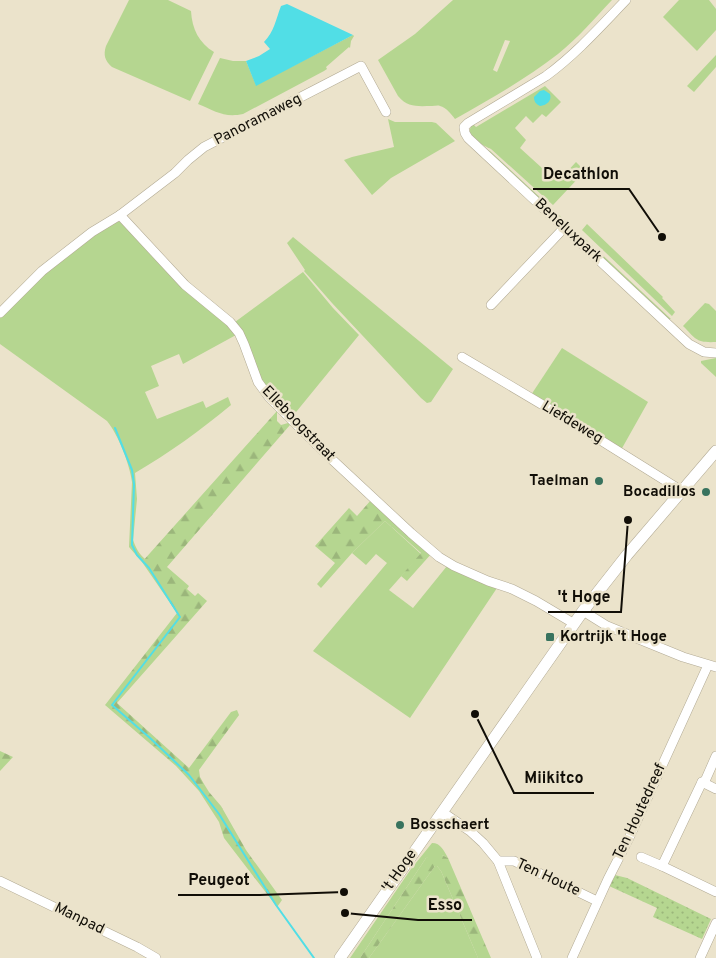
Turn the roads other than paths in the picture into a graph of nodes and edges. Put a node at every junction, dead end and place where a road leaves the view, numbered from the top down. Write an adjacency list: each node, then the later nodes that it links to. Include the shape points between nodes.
1 (626, 0): 4 (street, Beneluxpark, via 586,43 558,67 464,127 468,138)
2 (386, 112): 3 (street, Panoramaweg, via 361,66 204,147)
3 (120, 215): 6 (street, via 92,232 42,271); 14 (street, Elleboogstraat, via 190,290 230,322 239,333 258,382 269,397 411,533 440,558 536,601)
4 (565, 227): 5 (street); 8 (street, Beneluxpark, via 689,344)
5 (491, 305)
6 (0, 313)
7 (716, 347): 8 (street)
8 (698, 348): 9 (street, Beneluxpark)
9 (716, 353)
10 (462, 357): 12 (street, Liefdeweg)
11 (716, 451): 12 (main road, 't Hoge)
12 (682, 491): 13 (main road, 't Hoge)
13 (583, 611): 14 (main road, 't Hoge); 15 (street, via 607,626)
14 (573, 623): 19 (main road, 't Hoge)
15 (712, 666): 25 (street, Ten Houtedreef)
16 (716, 756): 17 (street)
17 (702, 782): 18 (street); 22 (street)
18 (716, 789)
19 (442, 812): 21 (street, Ten Houte, via 484,843); 28 (main road, 't Hoge)
20 (641, 858): 22 (street)
21 (498, 860): 25 (street, Ten Houte, via 514,861); 29 (street, Ten Houte)
22 (662, 866): 24 (street)
23 (0, 881): 27 (street, Manpad)
24 (716, 892)
25 (597, 901): 30 (street, Ten Houtedreef)
26 (716, 924): 31 (street)
27 (156, 958)
28 (340, 958)
29 (537, 958)
30 (572, 958)
31 (700, 958)

